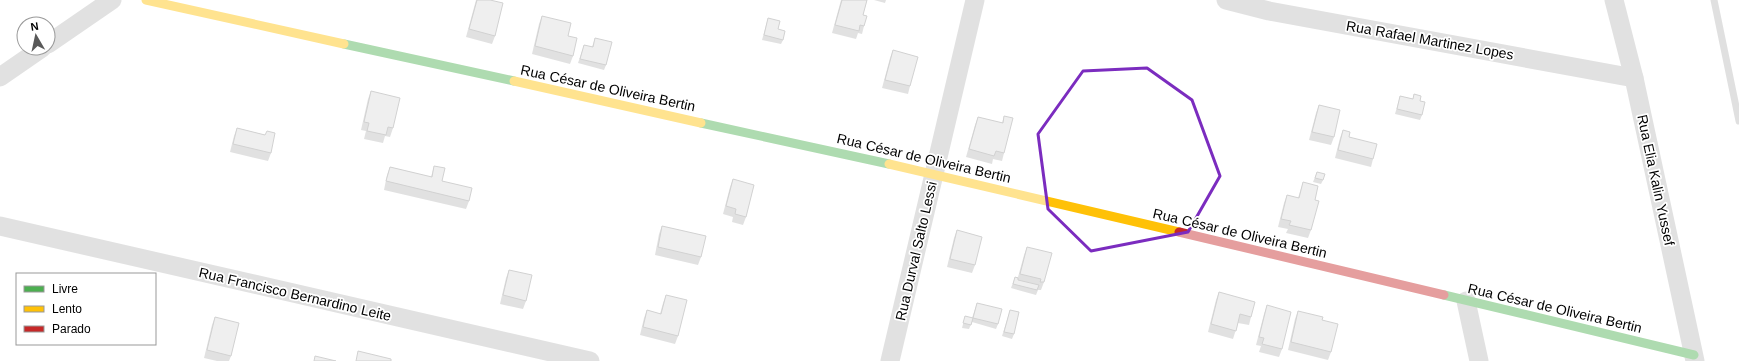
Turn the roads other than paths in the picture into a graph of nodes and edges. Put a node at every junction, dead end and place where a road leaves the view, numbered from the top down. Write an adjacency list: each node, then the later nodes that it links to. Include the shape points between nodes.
1 (112, 0): 6 (street)
2 (146, 0): 10 (street, Rua César de Oliveira Bertin)
3 (975, 0): 10 (street, Rua Durval Salto Lessi)
4 (1226, 0): 9 (street, Rua Rafael Martinez Lopes, via 1269,11)
5 (1614, 0): 9 (street, Rua Elia Kalin Yussef)
6 (56, 38)
7 (30, 56): 8 (street)
8 (0, 76)
9 (1634, 78): 13 (street, Rua Elia Kalin Yussef)
10 (934, 174): 12 (street, Rua César de Oliveira Bertin); 15 (street, Rua Durval Salto Lessi)
11 (0, 226): 14 (street, Rua Francisco Bernardino Leite)
12 (1466, 301): 13 (street, Rua César de Oliveira Bertin); 16 (street)
13 (1694, 358)
14 (590, 361)
15 (890, 361)
16 (1479, 361)

